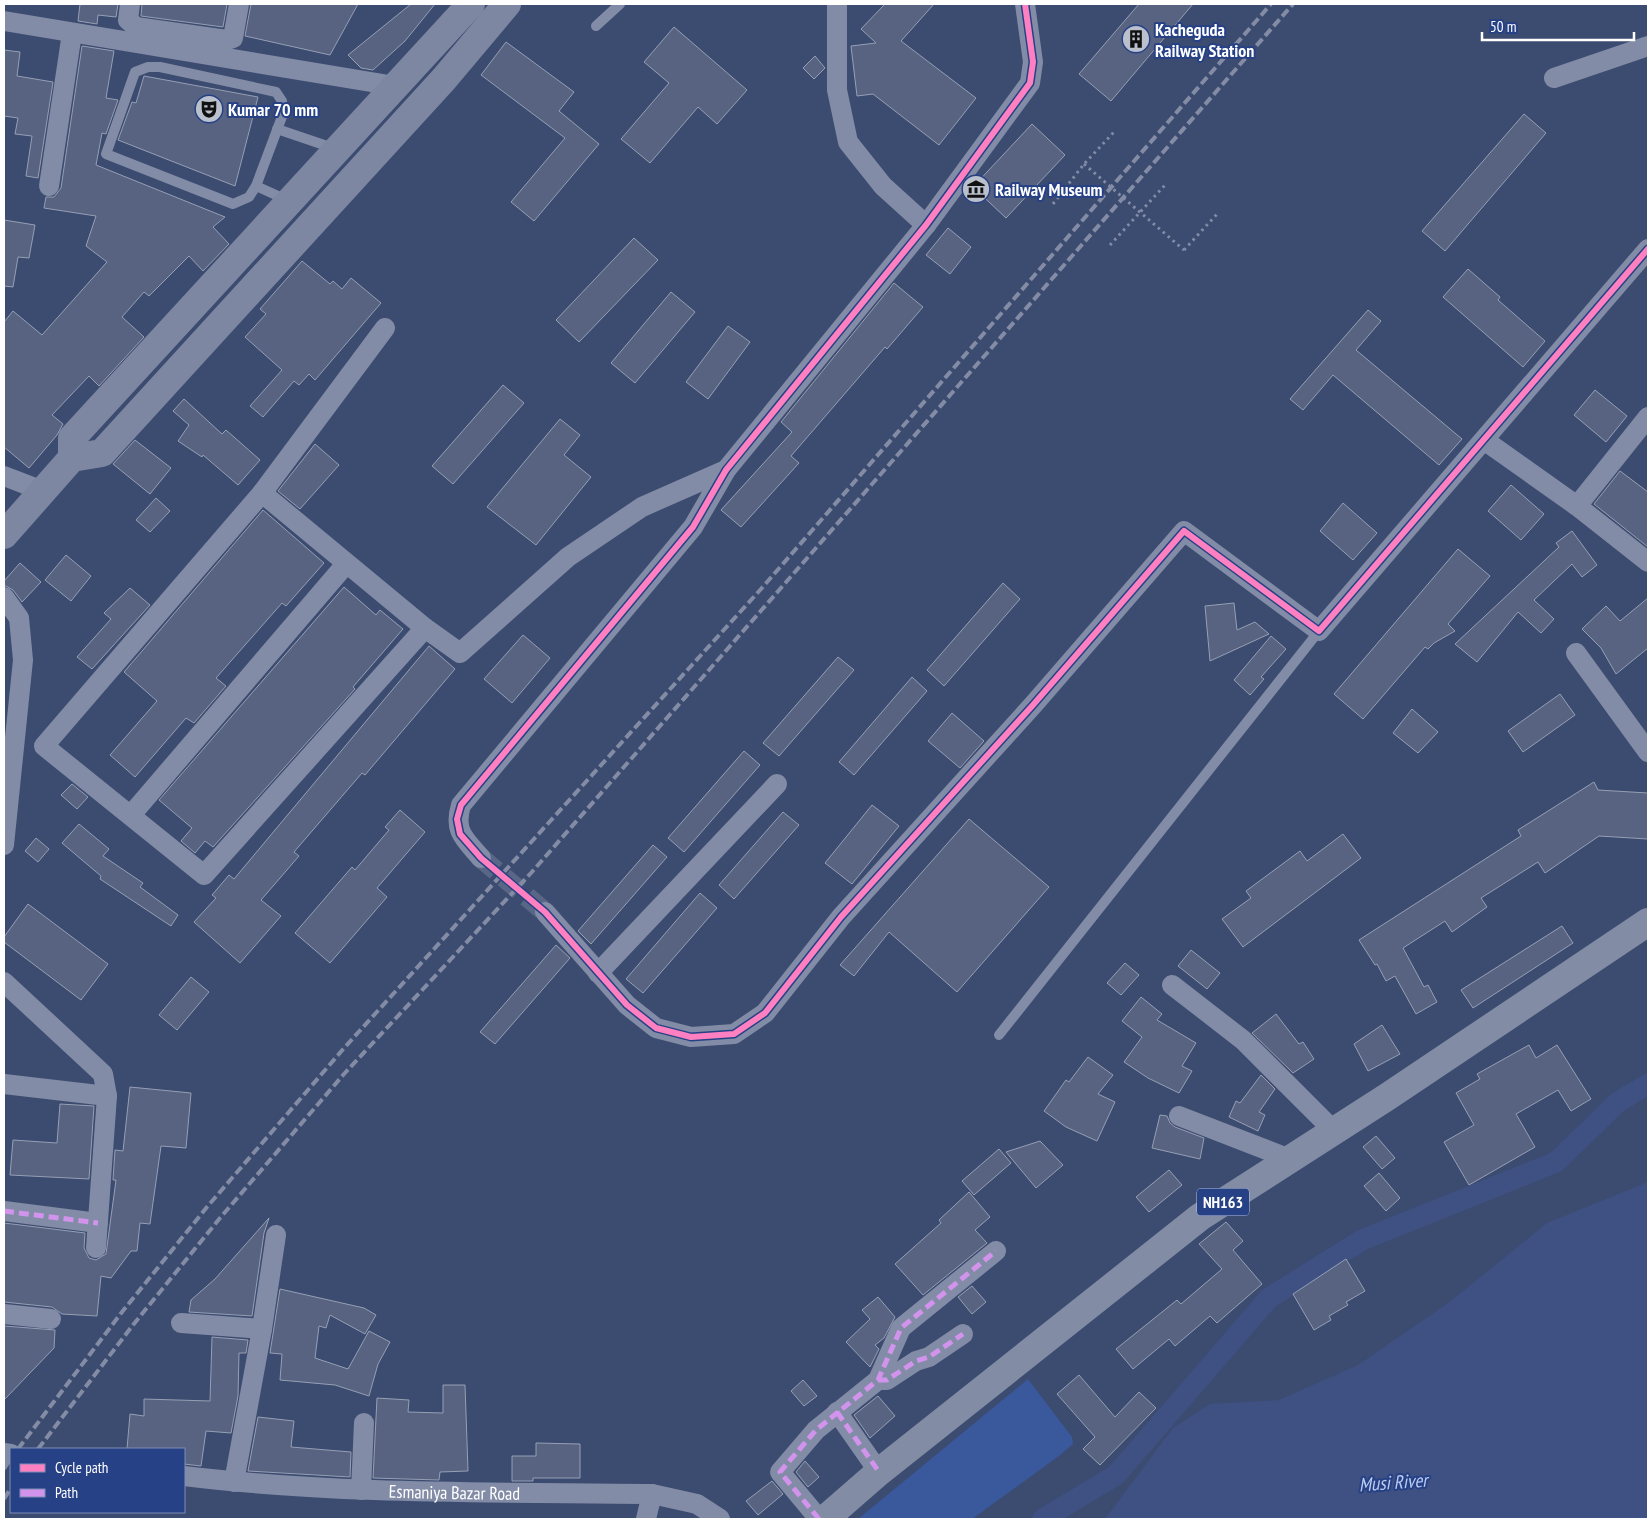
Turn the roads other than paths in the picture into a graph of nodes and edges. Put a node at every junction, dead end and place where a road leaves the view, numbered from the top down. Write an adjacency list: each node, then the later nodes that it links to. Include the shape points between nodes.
1 (130, 4): 2 (street, via 128,20 136,28 227,40 233,38)
2 (239, 4)
3 (471, 4): 13 (main road)
4 (507, 4): 24 (main road, via 438,86 102,453)
5 (620, 4): 9 (lane)
6 (837, 4): 19 (street, via 837,90 848,142 883,186)
7 (1025, 4): 19 (street, via 1032,62 1030,83)
8 (4, 21): 10 (street)
9 (596, 26)
10 (72, 32): 13 (street); 16 (street)
11 (1648, 46): 12 (street)
12 (1554, 78)
13 (395, 86): 15 (main road)
14 (277, 129): 15 (lane); 17 (lane); 17 (lane, via 283,114 282,101 276,92 160,67 134,72 106,154 233,204 249,197)
15 (337, 149): 18 (main road)
16 (49, 186)
17 (256, 186): 18 (lane)
18 (289, 201): 24 (main road, via 72,438)
19 (926, 225): 25 (street)
20 (1648, 249): 23 (street)
21 (386, 328): 28 (street)
22 (1648, 417): 29 (street)
23 (1484, 440): 29 (street); 35 (street)
24 (72, 458): 27 (main road)
25 (726, 470): 34 (street, via 642,507 568,557 460,653); 42 (street, via 693,528 461,805 457,819 460,834)
26 (4, 476): 27 (street)
27 (43, 491): 30 (main road)
28 (262, 493): 32 (street); 40 (street, via 44,746)
29 (1577, 506): 31 (street)
30 (4, 535)
31 (1648, 562)
32 (346, 564): 34 (street); 40 (street)
33 (4, 597): 37 (street, via 20,618 23,660)
34 (425, 628): 40 (street, via 204,875)
35 (1319, 632): 45 (street, via 1184,531 1033,705 841,917 765,1013 734,1034 692,1037 656,1028 627,1005); 48 (lane)
36 (1576, 653): 38 (street)
37 (10, 739): 41 (street)
38 (1648, 752)
39 (777, 784): 45 (street)
40 (131, 815)
41 (4, 845)
42 (481, 858)
43 (545, 912): 45 (street)
44 (1648, 922): 52 (highway, NH163)
45 (598, 973)
46 (4, 982): 50 (street, via 103,1074)
47 (1172, 985): 52 (street, via 1243,1040)
48 (1000, 1035)
49 (4, 1084): 50 (street)
50 (107, 1096): 55 (street)
51 (1179, 1116): 53 (street)
52 (1334, 1130): 53 (highway, NH163)
53 (1290, 1158): 67 (highway, NH163, via 1200,1217)
54 (4, 1211): 55 (street)
55 (98, 1223): 57 (street)
56 (276, 1235): 62 (street)
57 (96, 1248)
58 (996, 1251): 64 (street, via 901,1328)
59 (4, 1314): 60 (street)
60 (51, 1319)
61 (181, 1323): 62 (street)
62 (262, 1329): 69 (street)
63 (963, 1334): 64 (street, via 887,1380)
64 (878, 1380): 65 (street)
65 (837, 1412): 67 (street); 74 (street, via 816,1430 780,1472)
66 (364, 1422): 70 (street)
67 (879, 1472): 75 (highway, NH163)
68 (185, 1476): 69 (street, Esmaniya Bazar Road)
69 (234, 1482): 70 (street, Esmaniya Bazar Road)
70 (361, 1490): 71 (street, Esmaniya Bazar Road)
71 (652, 1494): 72 (street); 73 (street, Esmaniya Bazar Road, via 697,1504)
72 (646, 1519)
73 (720, 1519)
74 (819, 1519)
75 (826, 1519)

